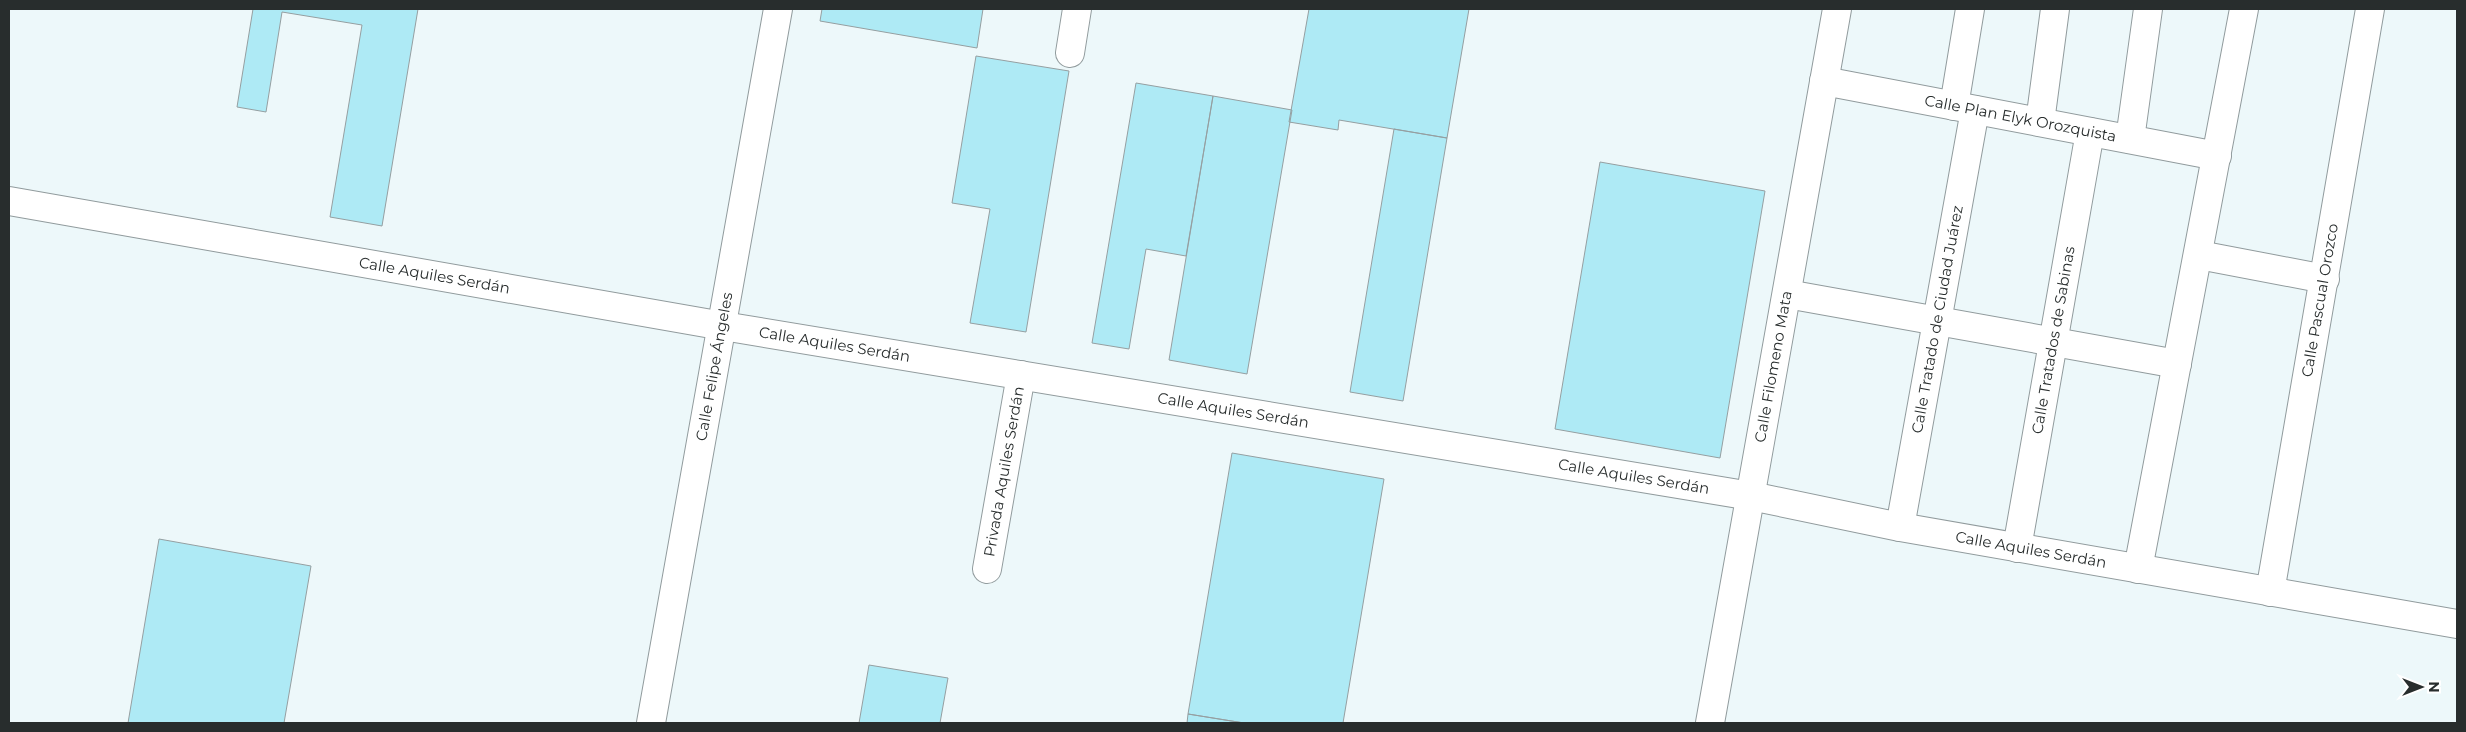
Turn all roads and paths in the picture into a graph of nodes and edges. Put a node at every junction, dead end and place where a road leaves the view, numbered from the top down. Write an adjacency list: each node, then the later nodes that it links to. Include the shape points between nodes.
1 (778, 9): 21 (street, Calle Felipe Ángeles)
2 (1077, 9): 9 (street)
3 (1837, 9): 10 (street, Calle Filomeno Mata)
4 (1970, 9): 11 (street, Calle Tratado de Ciudad Juárez)
5 (2055, 9): 12 (street)
6 (2148, 9): 14 (street)
7 (2244, 9): 15 (street)
8 (2370, 9): 18 (street, Calle Pascual Orozco)
9 (1070, 53)
10 (1824, 81): 11 (street, Calle Plan Elyk Orozquista); 19 (street, Calle Filomeno Mata)
11 (1964, 108): 12 (street, Calle Plan Elyk Orozquista); 20 (street, Calle Tratado de Ciudad Juárez)
12 (2040, 122): 13 (street, Calle Plan Elyk Orozquista)
13 (2090, 132): 14 (street, Calle Plan Elyk Orozquista); 22 (street, Calle Tratados de Sabinas)
14 (2130, 140): 15 (street, Calle Plan Elyk Orozquista)
15 (2218, 156): 17 (street)
16 (9, 201): 21 (street, Calle Aquiles Serdán)
17 (2199, 255): 18 (street); 23 (street)
18 (2325, 279): 30 (street, Calle Pascual Orozco)
19 (1787, 294): 20 (street); 25 (street, Calle Filomeno Mata)
20 (1938, 321): 22 (street); 26 (street, Calle Tratado de Ciudad Juárez)
21 (722, 326): 24 (street, Calle Aquiles Serdán); 32 (street, Calle Felipe Ángeles)
22 (2054, 342): 23 (street); 27 (street, Calle Tratados de Sabinas)
23 (2178, 364): 29 (street)
24 (1021, 375): 25 (street, Calle Aquiles Serdán); 28 (street, Privada Aquiles Serdán)
25 (1751, 496): 26 (street, Calle Aquiles Serdán); 33 (street, Calle Filomeno Mata)
26 (1900, 527): 27 (street, Calle Aquiles Serdán)
27 (2017, 548): 29 (street, Calle Aquiles Serdán)
28 (987, 568)
29 (2138, 569): 30 (street, Calle Aquiles Serdán)
30 (2270, 592): 31 (street, Calle Aquiles Serdán)
31 (2457, 624)
32 (651, 723)
33 (1710, 723)

